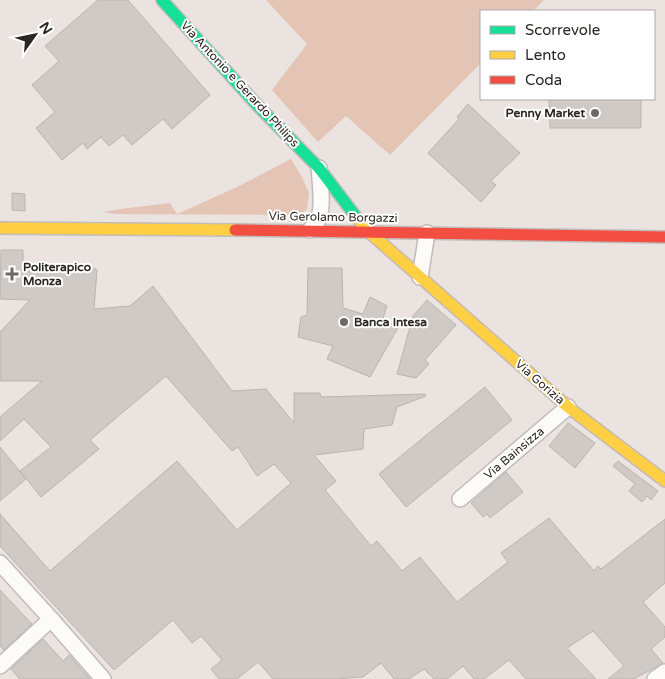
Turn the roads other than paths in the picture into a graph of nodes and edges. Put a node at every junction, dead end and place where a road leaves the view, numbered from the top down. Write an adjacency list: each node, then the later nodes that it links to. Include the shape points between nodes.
1 (162, 0): 2 (street, Via Antonio e Gerardo Philips)
2 (319, 168): 4 (street, via 320,214); 5 (street, Via Antonio e Gerardo Philips)
3 (0, 228): 4 (street, Via Gerolamo Borgazzi)
4 (310, 230): 5 (street, Via Gerolamo Borgazzi)
5 (369, 232): 6 (street, Via Gerolamo Borgazzi); 8 (street, Via Gorizia)
6 (427, 233): 7 (street, Via Gerolamo Borgazzi); 8 (street)
7 (665, 237)
8 (420, 277): 9 (street, Via Gorizia)
9 (568, 407): 10 (street, Via Gorizia); 11 (street, Via Bainsizza)
10 (665, 481)
11 (460, 499)
12 (0, 563): 13 (street)
13 (51, 618): 14 (street); 16 (street)
14 (0, 666)
15 (665, 672): 17 (street)
16 (103, 679)
17 (655, 679)

